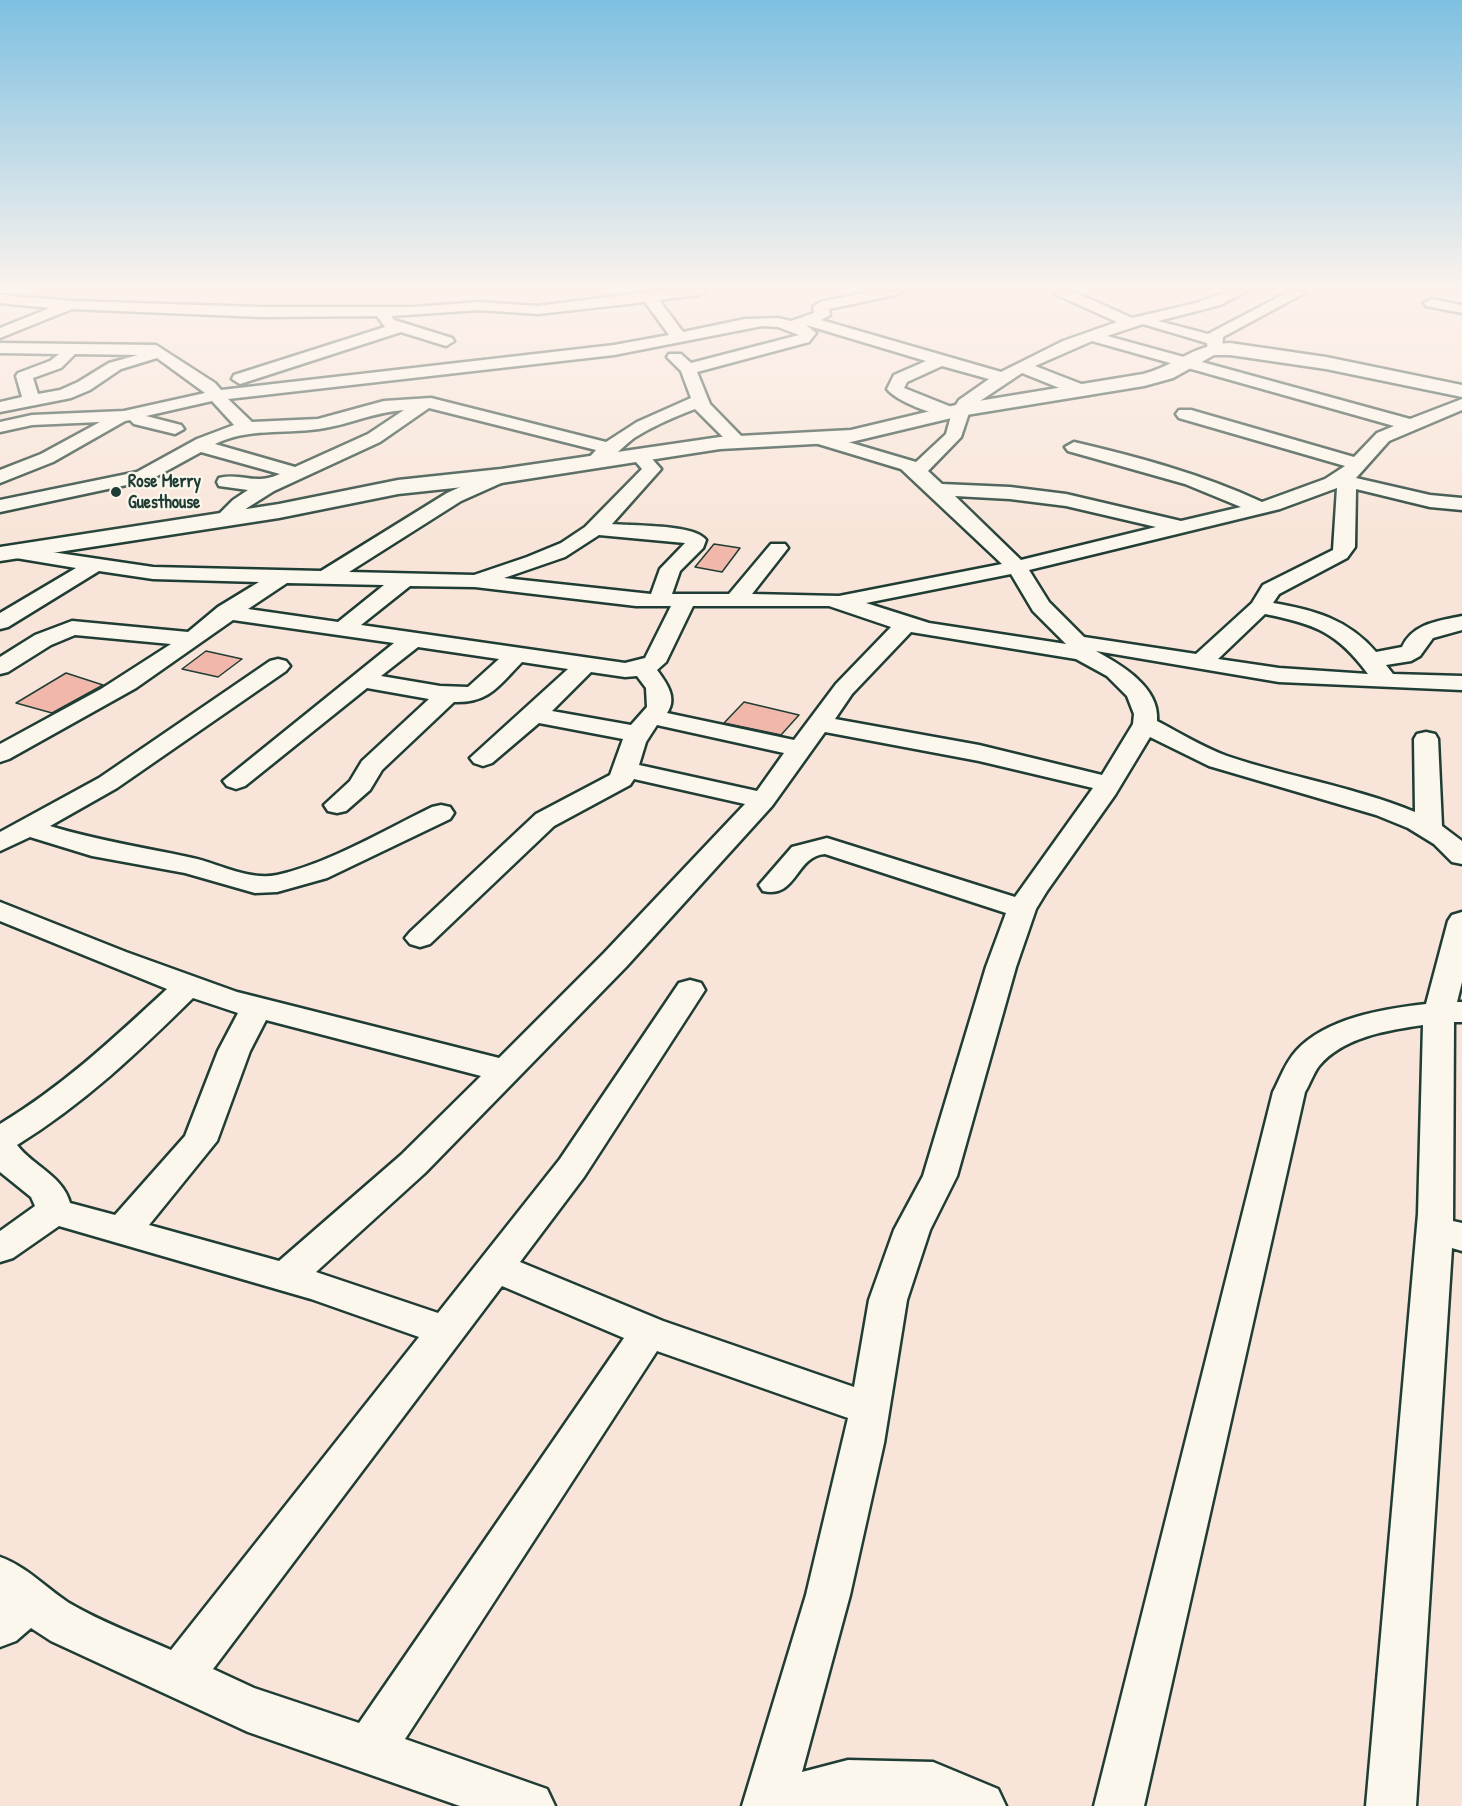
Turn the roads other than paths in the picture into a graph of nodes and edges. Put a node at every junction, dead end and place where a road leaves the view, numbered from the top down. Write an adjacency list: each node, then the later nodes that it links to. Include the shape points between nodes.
1 (26, 375): 21 (street)
2 (98, 375): 21 (street, via 65,394)
3 (190, 375): 18 (street)
4 (260, 375): 18 (street)
5 (388, 375): 18 (street)
6 (456, 375): 22 (street, via 460,385 431,396)
7 (692, 375): 20 (street)
8 (908, 375): 25 (street, via 900,379 895,389 905,396)
9 (977, 375): 15 (street)
10 (1008, 375): 15 (street)
11 (1047, 375): 16 (street)
12 (1160, 375): 16 (street)
13 (1231, 375): 30 (street)
14 (1386, 375): 17 (street)
15 (996, 382): 19 (street); 25 (street)
16 (1083, 391): 19 (street)
17 (1462, 391)
18 (212, 392): 27 (street); 33 (street, via 244,423)
19 (1024, 399): 25 (street)
20 (699, 401): 36 (street); 40 (street, via 636,428)
21 (26, 402): 24 (street); 29 (street, via 51,413)
22 (425, 403): 31 (street, via 384,406 336,421); 40 (street); 45 (street, via 374,438)
23 (1462, 404): 30 (street)
24 (0, 407)
25 (954, 411): 35 (street, via 851,436); 49 (street, via 956,431)
26 (1185, 414): 46 (street)
27 (129, 415): 29 (street); 34 (street); 44 (street)
28 (32, 420): 29 (street); 32 (street); 37 (street, via 19,435)
29 (51, 420)
30 (1411, 425): 46 (street, via 1383,437)
31 (299, 426): 33 (street); 42 (street)
32 (0, 427)
33 (242, 428): 38 (street, via 225,432)
34 (176, 429)
35 (821, 439): 36 (street); 49 (street, via 908,465)
36 (738, 442): 41 (street)
37 (0, 446)
38 (201, 446): 42 (street); 52 (street, via 143,476)
39 (1074, 447): 55 (street, via 1192,480)
40 (602, 455): 41 (street); 47 (street)
41 (639, 455): 58 (street, via 652,469)
42 (233, 456): 45 (street)
43 (0, 467): 44 (street)
44 (20, 469): 48 (street); 52 (street)
45 (296, 473): 51 (street)
46 (1351, 474): 53 (street, via 1430,501); 55 (street); 71 (street, via 1345,547 1340,554 1271,590)
47 (501, 476): 56 (street, via 398,487 279,511); 64 (street, via 454,497)
48 (0, 477)
49 (928, 480): 57 (street, via 1066,500); 62 (street)
50 (226, 482): 51 (street)
51 (267, 487): 56 (street)
52 (68, 494): 54 (street)
53 (1462, 504)
54 (0, 506)
55 (1260, 508): 57 (street)
56 (226, 517): 60 (street)
57 (1181, 528): 62 (street)
58 (594, 529): 66 (street, via 553,554); 69 (street, via 679,535 696,540 670,569)
59 (778, 548): 68 (street)
60 (6, 553): 61 (street)
61 (95, 565): 63 (street, via 153,573); 73 (street)
62 (1017, 567): 70 (street); 79 (street, via 1041,606)
63 (284, 575): 64 (street); 72 (street)
64 (327, 576): 65 (street)
65 (405, 579): 66 (street); 76 (street)
66 (475, 582): 69 (street, via 614,599)
67 (686, 599): 68 (street); 69 (street); 86 (street, via 654,662)
68 (736, 599): 70 (street)
69 (659, 600)
70 (839, 602): 75 (street)
71 (1260, 607): 81 (street, via 1329,624 1350,637); 83 (street)
72 (226, 612): 76 (street); 77 (street)
73 (0, 622)
74 (1462, 623): 81 (street, via 1426,631 1414,641 1412,651 1403,656)
75 (906, 624): 79 (street); 92 (street, via 844,689)
76 (341, 630): 78 (street)
77 (191, 639): 82 (street, via 72,628); 97 (street, via 117,689)
78 (411, 640): 80 (street); 87 (street)
79 (1080, 648): 83 (street, via 1120,648); 93 (street, via 1115,671 1138,694 1146,714)
80 (515, 656): 85 (street); 90 (street, via 478,692)
81 (1369, 660): 88 (street)
82 (2, 663)
83 (1200, 663): 88 (street, via 1284,676)
84 (278, 666): 106 (street, via 108,783)
85 (584, 666): 86 (street); 91 (street)
86 (643, 668): 94 (street, via 653,679 660,698 659,708)
87 (363, 680): 90 (street); 100 (street)
88 (1386, 681): 89 (street)
89 (1462, 683)
90 (448, 694): 103 (street)
91 (534, 715): 94 (street); 98 (street)
92 (819, 723): 96 (street); 101 (street, via 980,753)
93 (1145, 724): 101 (street); 105 (street, via 1217,761)
94 (644, 726): 96 (street); 99 (street, via 631,747)
95 (1426, 739): 105 (street)
96 (800, 749): 102 (street)
97 (0, 754)
98 (483, 758)
99 (627, 770): 102 (street); 113 (street, via 621,780 545,820)
100 (236, 781)
101 (1108, 784): 110 (street)
102 (763, 800): 118 (street, via 615,960)
103 (337, 805)
104 (441, 813): 106 (street, via 317,872 266,884 245,882 189,865 92,848)
105 (1429, 826): 108 (street)
106 (27, 828): 107 (street)
107 (0, 843)
108 (1461, 853)
109 (773, 885): 110 (street, via 801,853 812,846 827,846)
110 (1022, 909): 129 (street, via 940,1176 912,1230 888,1300)
111 (0, 911): 114 (street)
112 (1462, 921): 117 (street)
113 (420, 938)
114 (188, 986): 116 (street); 119 (street, via 101,1070)
115 (690, 990): 125 (street, via 573,1168)
116 (256, 1008): 118 (street); 122 (street, via 234,1051 200,1141)
117 (1451, 1012): 123 (street); 136 (street, via 1357,1028 1328,1041 1307,1060 1289,1092)
118 (505, 1071): 126 (street, via 413,1164)
119 (0, 1140)
120 (0, 1147): 121 (street, via 17,1169 50,1194)
121 (52, 1211): 122 (street); 124 (street)
122 (123, 1231): 126 (street)
123 (1448, 1233): 137 (street)
124 (0, 1248)
125 (496, 1268): 127 (street); 128 (street)
126 (286, 1277): 127 (street)
127 (447, 1331): 131 (street)
128 (649, 1332): 129 (street); 132 (street)
129 (867, 1408): 134 (street, via 864,1443 828,1595)
130 (9, 1601): 131 (street)
131 (178, 1678): 132 (street, via 248,1708)
132 (370, 1749): 133 (street)
133 (530, 1806)
134 (768, 1806): 135 (street, via 848,1784 933,1786)
135 (981, 1806)
136 (1119, 1806)
137 (1391, 1806)

